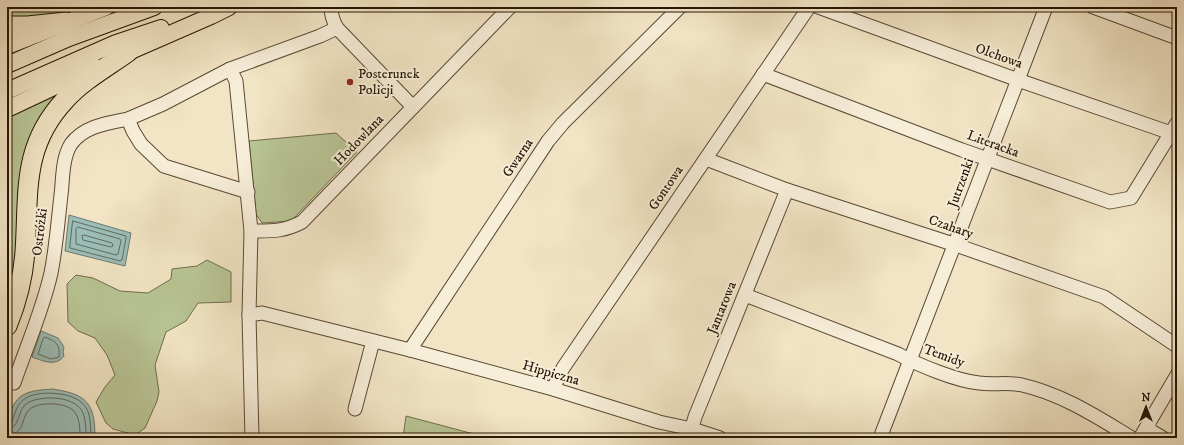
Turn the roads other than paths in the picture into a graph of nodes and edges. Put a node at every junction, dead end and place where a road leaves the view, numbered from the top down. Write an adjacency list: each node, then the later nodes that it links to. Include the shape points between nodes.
1 (106, 7): 12 (main road)
2 (154, 7): 18 (main road, via 68,38)
3 (222, 7): 22 (main road, via 116,43)
4 (229, 7): 17 (main road)
5 (331, 7): 14 (street, via 333,22)
6 (510, 7): 23 (street, Hodowlana)
7 (680, 7): 38 (street, Gwarna, via 548,141)
8 (809, 7): 20 (street, Gontowa)
9 (818, 7): 21 (street, Olchowa)
10 (1046, 7): 21 (street, Jutrzenki)
11 (1093, 7): 15 (street)
12 (66, 22): 13 (highway); 16 (main road)
13 (7, 26)
14 (337, 28): 19 (street, Ostróżki); 23 (street)
15 (1177, 38)
16 (7, 46)
17 (128, 52): 24 (main road); 35 (highway, via 65,100 38,139 30,169 21,282)
18 (7, 65)
19 (230, 69): 25 (street, Ostróżki); 30 (street, via 236,81)
20 (764, 74): 27 (street, Gontowa); 28 (street, Literacka)
21 (1018, 80): 26 (street, Olchowa); 28 (street, Jutrzenki)
22 (7, 91)
23 (413, 107): 31 (street, Hodowlana, via 302,222 281,230)
24 (7, 108)
25 (128, 119): 30 (street, via 141,144 164,166); 41 (street, Ostróżki, via 90,128 71,144 64,167 51,273)
26 (1174, 128): 28 (street, Literacka, via 1131,198 1110,202)
27 (706, 159): 29 (street, Czahary); 42 (street, Gontowa, via 563,368)
28 (988, 159): 32 (street, Jutrzenki)
29 (788, 190): 32 (street, Czahary); 33 (street, Jantarowa)
30 (248, 192): 31 (street)
31 (250, 231): 34 (street)
32 (956, 245): 37 (street, Czahary, via 1104,298); 39 (street, Jutrzenki)
33 (745, 294): 39 (street, Temidy); 45 (street, Jantarowa, via 695,417)
34 (249, 315): 36 (street, Hippiczna, via 262,313); 46 (street)
35 (7, 326)
36 (373, 341): 38 (street, Hippiczna); 43 (street)
37 (1177, 346)
38 (410, 350): 42 (street, Hippiczna)
39 (910, 361): 48 (street, Jutrzenki); 49 (street, Temidy, via 968,381 1019,385 1037,390 1083,409)
40 (1177, 375): 44 (street)
41 (14, 383)
42 (552, 389): 45 (street, Hippiczna)
43 (355, 408)
44 (1143, 433): 50 (street)
45 (691, 434): 47 (street, Hippiczna)
46 (252, 438)
47 (720, 438)
48 (880, 438)
49 (1132, 438)
50 (1163, 438)

